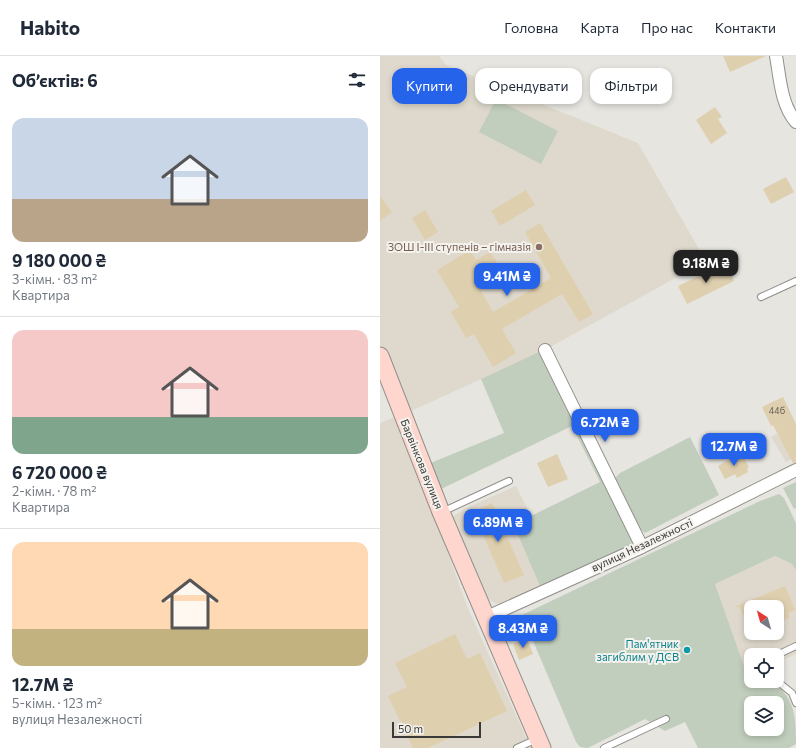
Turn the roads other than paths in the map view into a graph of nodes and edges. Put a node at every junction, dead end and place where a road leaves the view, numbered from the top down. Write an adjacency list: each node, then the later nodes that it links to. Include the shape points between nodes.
1 (776, 56): 2 (street, via 783,94)
2 (796, 122)
3 (796, 281): 4 (lane)
4 (761, 297)
5 (545, 350): 10 (street)
6 (380, 356): 9 (street, Барвінкова вулиця)
7 (796, 470): 10 (street, вулиця Незалежності)
8 (509, 481): 9 (lane)
9 (441, 512): 11 (street, Барвінкова вулиця)
10 (642, 547): 11 (street, вулиця Незалежності)
11 (487, 617): 17 (street, Барвінкова вулиця)
12 (796, 646): 13 (lane)
13 (784, 652)
14 (784, 687): 15 (lane, via 792,694)
15 (796, 703)
16 (666, 719): 19 (lane)
17 (540, 743): 18 (lane)
18 (517, 748)
19 (604, 748)

